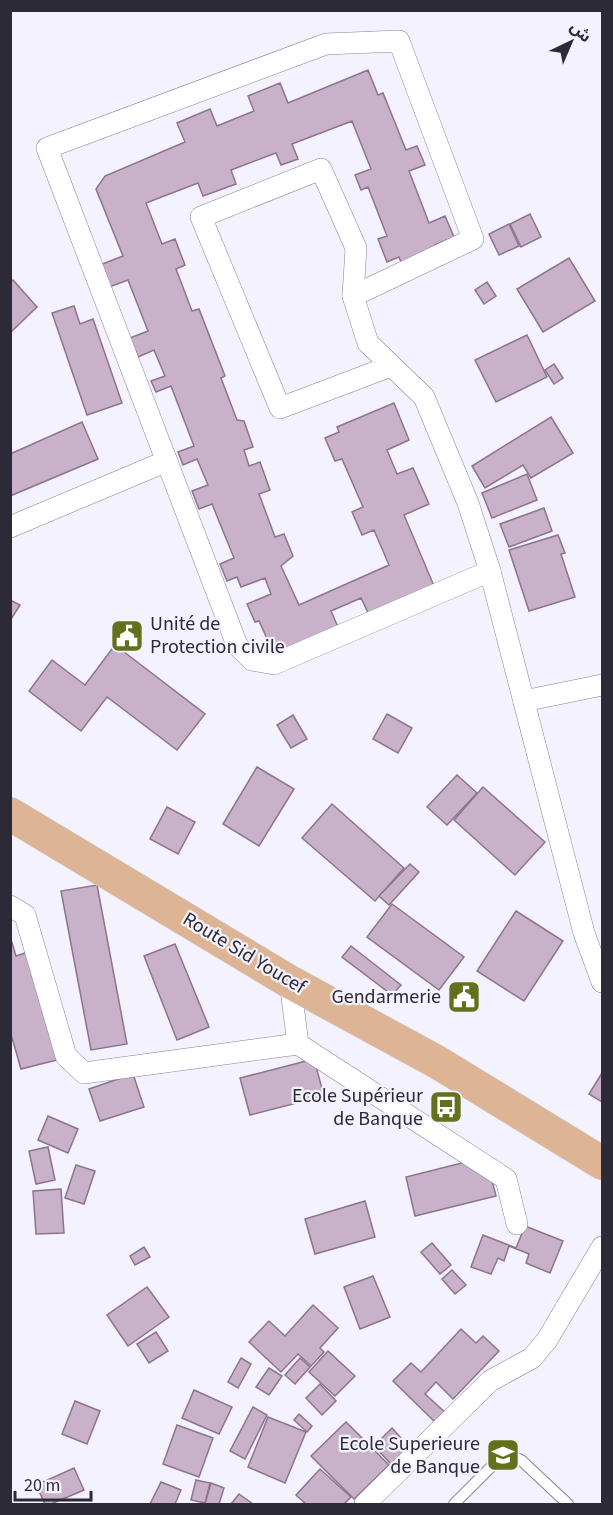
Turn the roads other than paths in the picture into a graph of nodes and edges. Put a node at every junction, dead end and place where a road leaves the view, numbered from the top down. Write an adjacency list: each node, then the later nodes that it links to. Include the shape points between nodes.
1 (353, 296): 2 (street, via 368,343); 2 (street, via 356,248 321,169 201,217 280,408); 3 (street, via 473,239 399,41 326,44 47,148)
2 (391, 366): 5 (street, via 424,397 468,503)
3 (166, 461): 4 (street); 5 (street, via 237,645 252,660 274,664)
4 (10, 527)
5 (490, 571): 7 (street)
6 (603, 685): 7 (street)
7 (524, 700): 11 (street, via 584,933)
8 (10, 814): 10 (main road, Route Sid Youcef)
9 (10, 906): 12 (street, via 25,915 66,1056 84,1073)
10 (290, 982): 12 (street); 13 (main road, Route Sid Youcef, via 437,1062)
11 (603, 982)
12 (298, 1044): 14 (street, via 506,1179)
13 (603, 1163)
14 (517, 1224)
15 (603, 1247): 16 (street, via 532,1358 490,1381)
16 (365, 1504)
17 (454, 1504): 18 (lane, via 498,1460 510,1455 521,1460)
18 (568, 1504)

